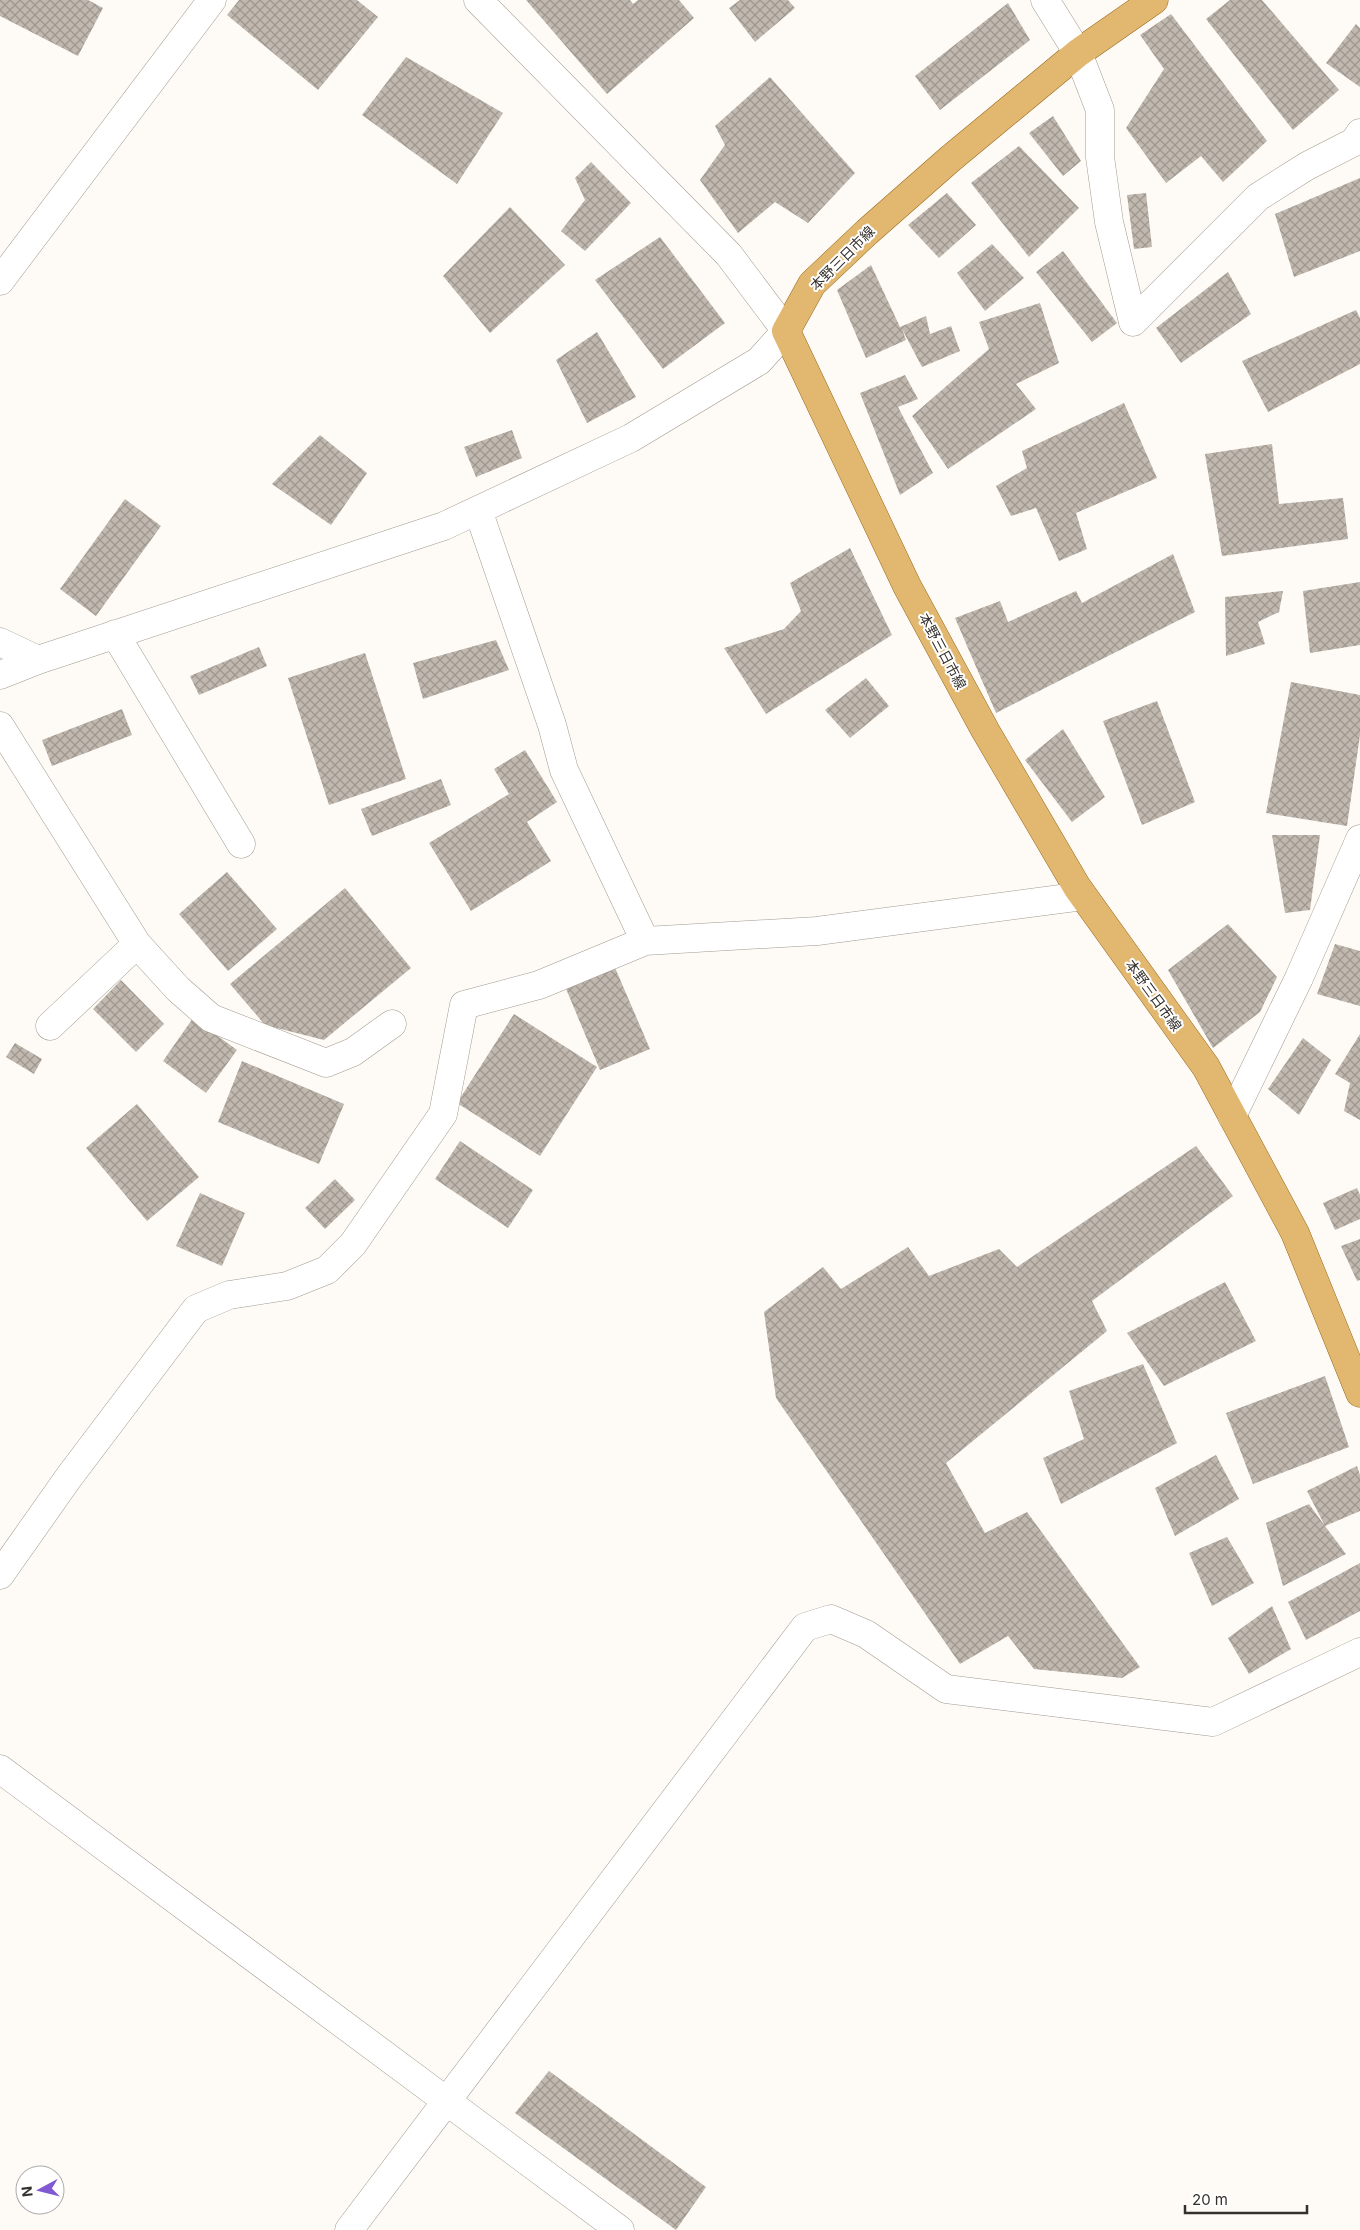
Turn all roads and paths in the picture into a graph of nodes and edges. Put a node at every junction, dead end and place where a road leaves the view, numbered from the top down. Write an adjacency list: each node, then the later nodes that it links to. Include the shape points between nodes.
1 (212, 0): 7 (street)
2 (478, 0): 8 (street, via 729,255)
3 (1045, 0): 5 (street)
4 (1154, 0): 5 (main road, 本野三日市線)
5 (1078, 53): 6 (street, via 1100,110 1100,157 1109,222 1133,322 1258,197 1307,166 1354,142); 8 (main road, 本野三日市線, via 950,159 812,284)
6 (1360, 133)
7 (0, 281)
8 (786, 331): 9 (street, via 758,361 631,438); 17 (main road, 本野三日市線, via 907,586 985,730)
9 (478, 510): 10 (street, via 444,526); 18 (street, via 552,725 564,770)
10 (115, 634): 12 (street); 16 (street)
11 (0, 642): 12 (street)
12 (38, 660): 13 (street)
13 (0, 675)
14 (0, 726): 19 (street)
15 (1360, 839): 22 (street, via 1300,978)
16 (241, 844)
17 (1083, 896): 18 (street, via 817,931); 22 (main road, 本野三日市線, via 1206,1067)
18 (646, 941): 24 (street, via 539,985 464,1005 443,1114 353,1244 327,1270 287,1286 229,1295 196,1309 69,1477)
19 (138, 944): 20 (street, via 178,989 211,1018 326,1063 353,1052); 21 (street)
20 (392, 1024)
21 (50, 1026)
22 (1232, 1116): 23 (main road, 本野三日市線, via 1295,1233)
23 (1360, 1393)
24 (0, 1575)
25 (1360, 1652): 27 (street, via 1213,1722 946,1690 866,1634 831,1619 805,1627)
26 (0, 1769): 27 (street)
27 (446, 2101): 28 (street); 29 (street)
28 (350, 2230)
29 (620, 2230)

